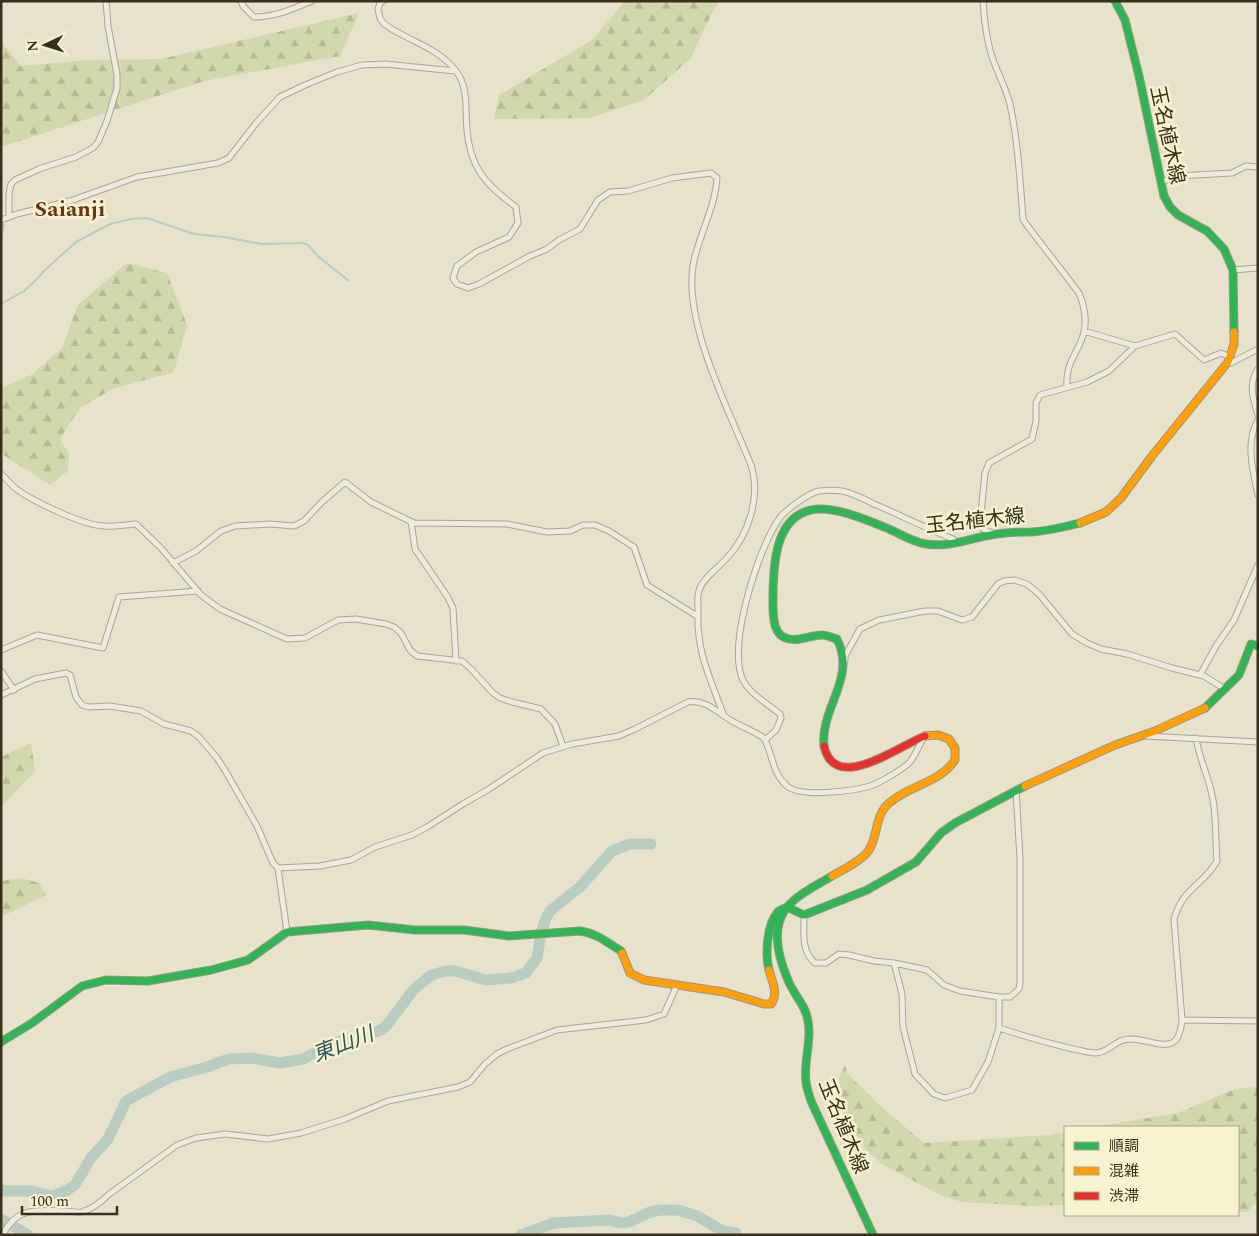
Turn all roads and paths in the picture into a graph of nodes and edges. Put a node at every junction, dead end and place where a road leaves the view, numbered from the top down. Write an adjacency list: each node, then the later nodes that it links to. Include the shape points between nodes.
1 (106, 1): 10 (street, via 117,75 108,121 93,148 15,180 9,194)
2 (242, 1): 3 (street, via 254,17 268,17)
3 (312, 1)
4 (383, 1): 7 (street, via 378,9 381,20 441,56)
5 (983, 1): 14 (street, via 987,38 1010,107 1023,218 1079,293 1085,312)
6 (1115, 1): 9 (main road, 玉名植木線, via 1125,20)
7 (456, 71): 10 (street, via 385,64 362,65 337,72 280,98 229,158 218,163 137,177 70,201); 30 (street, via 466,94 470,150 479,173 494,190 516,206 518,223 509,237 476,252 456,266 453,278 457,284 468,288 479,284 547,249 580,229 598,200 610,192 628,191 672,178 711,173 717,178 716,192 698,241 692,292 701,337 752,465 756,493 750,515 730,556 702,584)
8 (1258, 167): 9 (street, via 1246,166 1232,174 1178,176)
9 (1161, 182): 13 (main road, 玉名植木線, via 1170,207 1216,238)
10 (9, 216): 11 (street)
11 (1, 220)
12 (1258, 268): 13 (street)
13 (1233, 270): 17 (main road, 玉名植木線, via 1234,344)
14 (1084, 331): 15 (street); 19 (street, via 1066,375)
15 (1135, 346): 17 (street, via 1175,334 1204,360 1221,354); 19 (street, via 1109,371 1087,382)
16 (1258, 348): 17 (street, via 1231,363)
17 (1229, 359): 25 (main road, 玉名植木線, via 1113,508 1082,522 1039,531)
18 (1258, 369): 20 (street, via 1252,379)
19 (1067, 386): 25 (street, via 1040,395 1036,403 1032,439 990,463 984,473 980,524)
20 (1258, 415)
21 (1258, 420): 23 (street, via 1253,429 1251,450)
22 (1, 474): 27 (street, via 15,488 90,524 136,524)
23 (1258, 495)
24 (411, 522): 27 (street, via 371,502 345,482 304,521 294,526 235,526 221,531 196,551); 30 (street, via 506,524 547,532 595,525 634,547 648,585); 33 (street, via 415,549 452,608)
25 (995, 534): 26 (main road, 玉名植木線)
26 (957, 543): 34 (main road, 玉名植木線, via 930,545 915,542 867,520 830,511 811,510 797,516 775,549 773,606 776,628 786,639 820,635 837,640 842,649); 44 (street, via 840,490 811,494 780,517 757,567 738,649 744,682 780,714 776,730)
27 (173, 563): 29 (street)
28 (1258, 565): 36 (street, via 1234,620)
29 (198, 591): 32 (street, via 119,597 103,648 36,635); 33 (street, via 240,620 287,639 305,638 338,620 369,621 394,627 416,656)
30 (697, 616): 40 (street, via 700,652)
31 (1258, 646): 37 (main road, via 1251,644 1239,674)
32 (1, 650)
33 (456, 661): 46 (street, via 462,661 500,698 542,709 554,724)
34 (844, 668): 36 (street, via 845,656 860,629 879,620 925,611 938,611 962,620 972,617 998,584 1014,580 1027,584 1040,594 1072,634 1086,643); 41 (main road, 玉名植木線, via 824,734 823,745 833,762 840,767 866,765)
35 (1, 671): 38 (street)
36 (1200, 675): 37 (street)
37 (1225, 689): 42 (main road, via 1199,712)
38 (14, 690): 39 (street); 48 (street, via 34,679 66,673 70,675 76,697 82,705 141,711 164,724 191,731 207,745 226,772)
39 (1, 695)
40 (724, 716): 44 (street); 46 (street, via 697,701 688,702 619,736)
41 (926, 735): 44 (street, via 909,762 879,783 857,789 820,792 794,791 787,787 776,774); 49 (main road, via 951,740 956,751 955,761 942,774 888,804 881,813 871,850 866,856)
42 (1143, 736): 43 (street); 47 (main road, via 1106,749)
43 (1196, 738): 45 (street); 55 (street, via 1212,793 1218,861 1186,893 1174,919)
44 (765, 740)
45 (1258, 742)
46 (563, 746): 48 (street, via 538,756 412,834 375,846 342,863)
47 (1016, 790): 50 (main road, via 941,833 916,862 867,890); 54 (street, via 1020,858 1020,983 1019,989 1010,997)
48 (278, 868): 51 (street)
49 (787, 907): 50 (main road); 53 (main road, via 778,911 772,922 766,955 776,993 771,1004 724,992); 60 (main road, 玉名植木線, via 778,923 780,955 788,981 806,1013 809,1030 806,1083 811,1101)
50 (804, 915): 52 (street, via 807,956 815,963 826,963 839,954)
51 (287, 932): 53 (main road, via 368,925 509,936 588,932 621,951 632,977); 58 (main road, via 248,960 148,981 106,980 82,986)
52 (894, 963): 54 (street, via 927,970 944,985 960,991); 57 (street, via 902,994 903,1027 915,1074 934,1094 945,1098 972,1090 988,1062)
53 (677, 986): 59 (street, via 664,1014 646,1020 545,1034 497,1054 470,1082 458,1088 388,1101 301,1134 268,1139 225,1134 196,1138 177,1145 82,1212 28,1212 17,1216 6,1226)
54 (999, 997): 57 (street)
55 (1182, 1020): 56 (street); 57 (street, via 1177,1040 1166,1045 1131,1039 1118,1041 1108,1050 1096,1053 1041,1042)
56 (1258, 1021)
57 (999, 1028)
58 (1, 1042)
59 (3, 1235)
60 (873, 1235)

